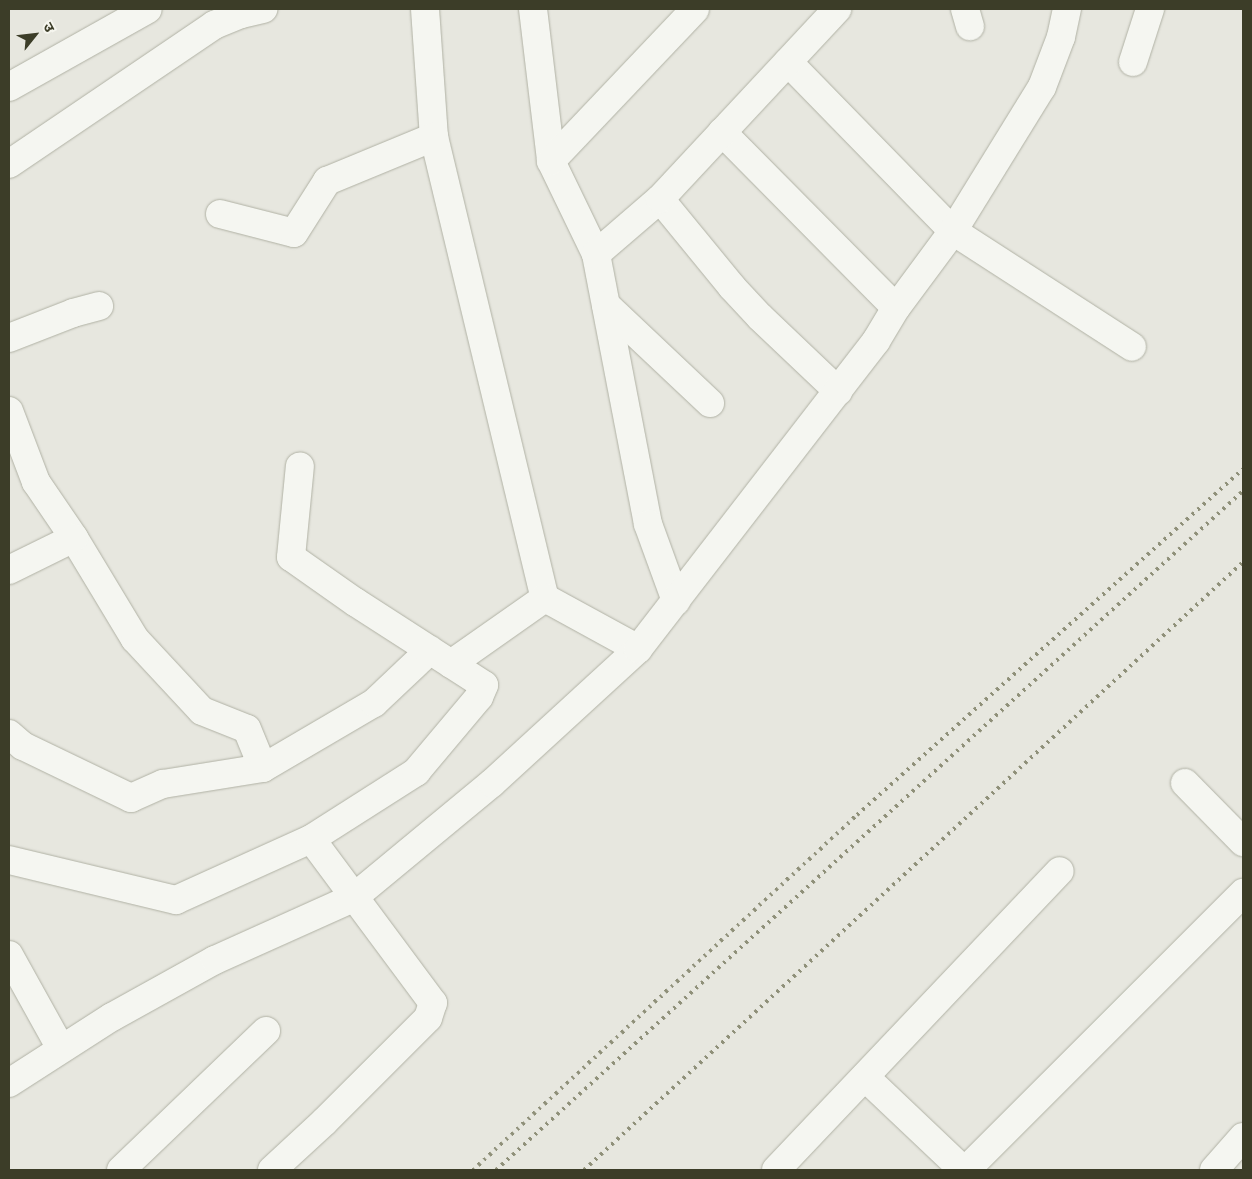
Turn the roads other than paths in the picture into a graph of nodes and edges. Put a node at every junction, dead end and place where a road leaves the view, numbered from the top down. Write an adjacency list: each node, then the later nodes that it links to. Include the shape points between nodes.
1 (148, 9): 11 (street)
2 (425, 9): 13 (street)
3 (533, 9): 14 (street)
4 (695, 9): 14 (street)
5 (837, 9): 9 (street)
6 (1066, 9): 18 (street, via 1062,37 1042,87)
7 (1150, 9): 10 (street)
8 (245, 10): 15 (street, via 214,25)
9 (788, 62): 12 (street); 18 (street)
10 (1134, 62)
11 (9, 87)
12 (722, 132): 16 (street); 22 (street)
13 (434, 137): 17 (street, via 327,181 294,233); 31 (street)
14 (551, 160): 19 (street)
15 (9, 164)
16 (660, 199): 19 (street); 25 (street, via 760,317)
17 (220, 214)
18 (953, 231): 22 (street); 24 (street)
19 (596, 254): 20 (street)
20 (606, 305): 26 (street); 32 (street, via 648,524)
21 (99, 306): 23 (street)
22 (896, 308): 25 (street, via 876,341)
23 (9, 338)
24 (1132, 347)
25 (838, 391): 32 (street)
26 (710, 403)
27 (9, 411): 29 (street, via 36,482)
28 (300, 466): 34 (street, via 291,557)
29 (74, 538): 30 (street); 36 (street, via 135,639 202,711 246,729)
30 (9, 570)
31 (545, 598): 33 (street); 34 (street)
32 (676, 601): 33 (street)
33 (638, 649): 43 (street, via 492,783)
34 (441, 657): 36 (street, via 374,703); 38 (street, via 484,685 479,697 416,772)
35 (9, 734): 36 (street, via 23,746 131,798 163,784)
36 (263, 768)
37 (1185, 783): 39 (street)
38 (311, 839): 40 (street, via 176,900); 43 (street)
39 (1243, 842)
40 (9, 860)
41 (1060, 871): 47 (street)
42 (1243, 893): 53 (street)
43 (353, 898): 46 (street, via 215,960 112,1017); 51 (street, via 433,1003 428,1018)
44 (9, 955): 46 (street)
45 (266, 1031): 50 (street)
46 (61, 1050): 48 (street)
47 (865, 1077): 52 (street); 53 (street)
48 (9, 1083)
49 (1243, 1137): 54 (street)
50 (121, 1170)
51 (272, 1170)
52 (776, 1170)
53 (965, 1170)
54 (1214, 1170)

